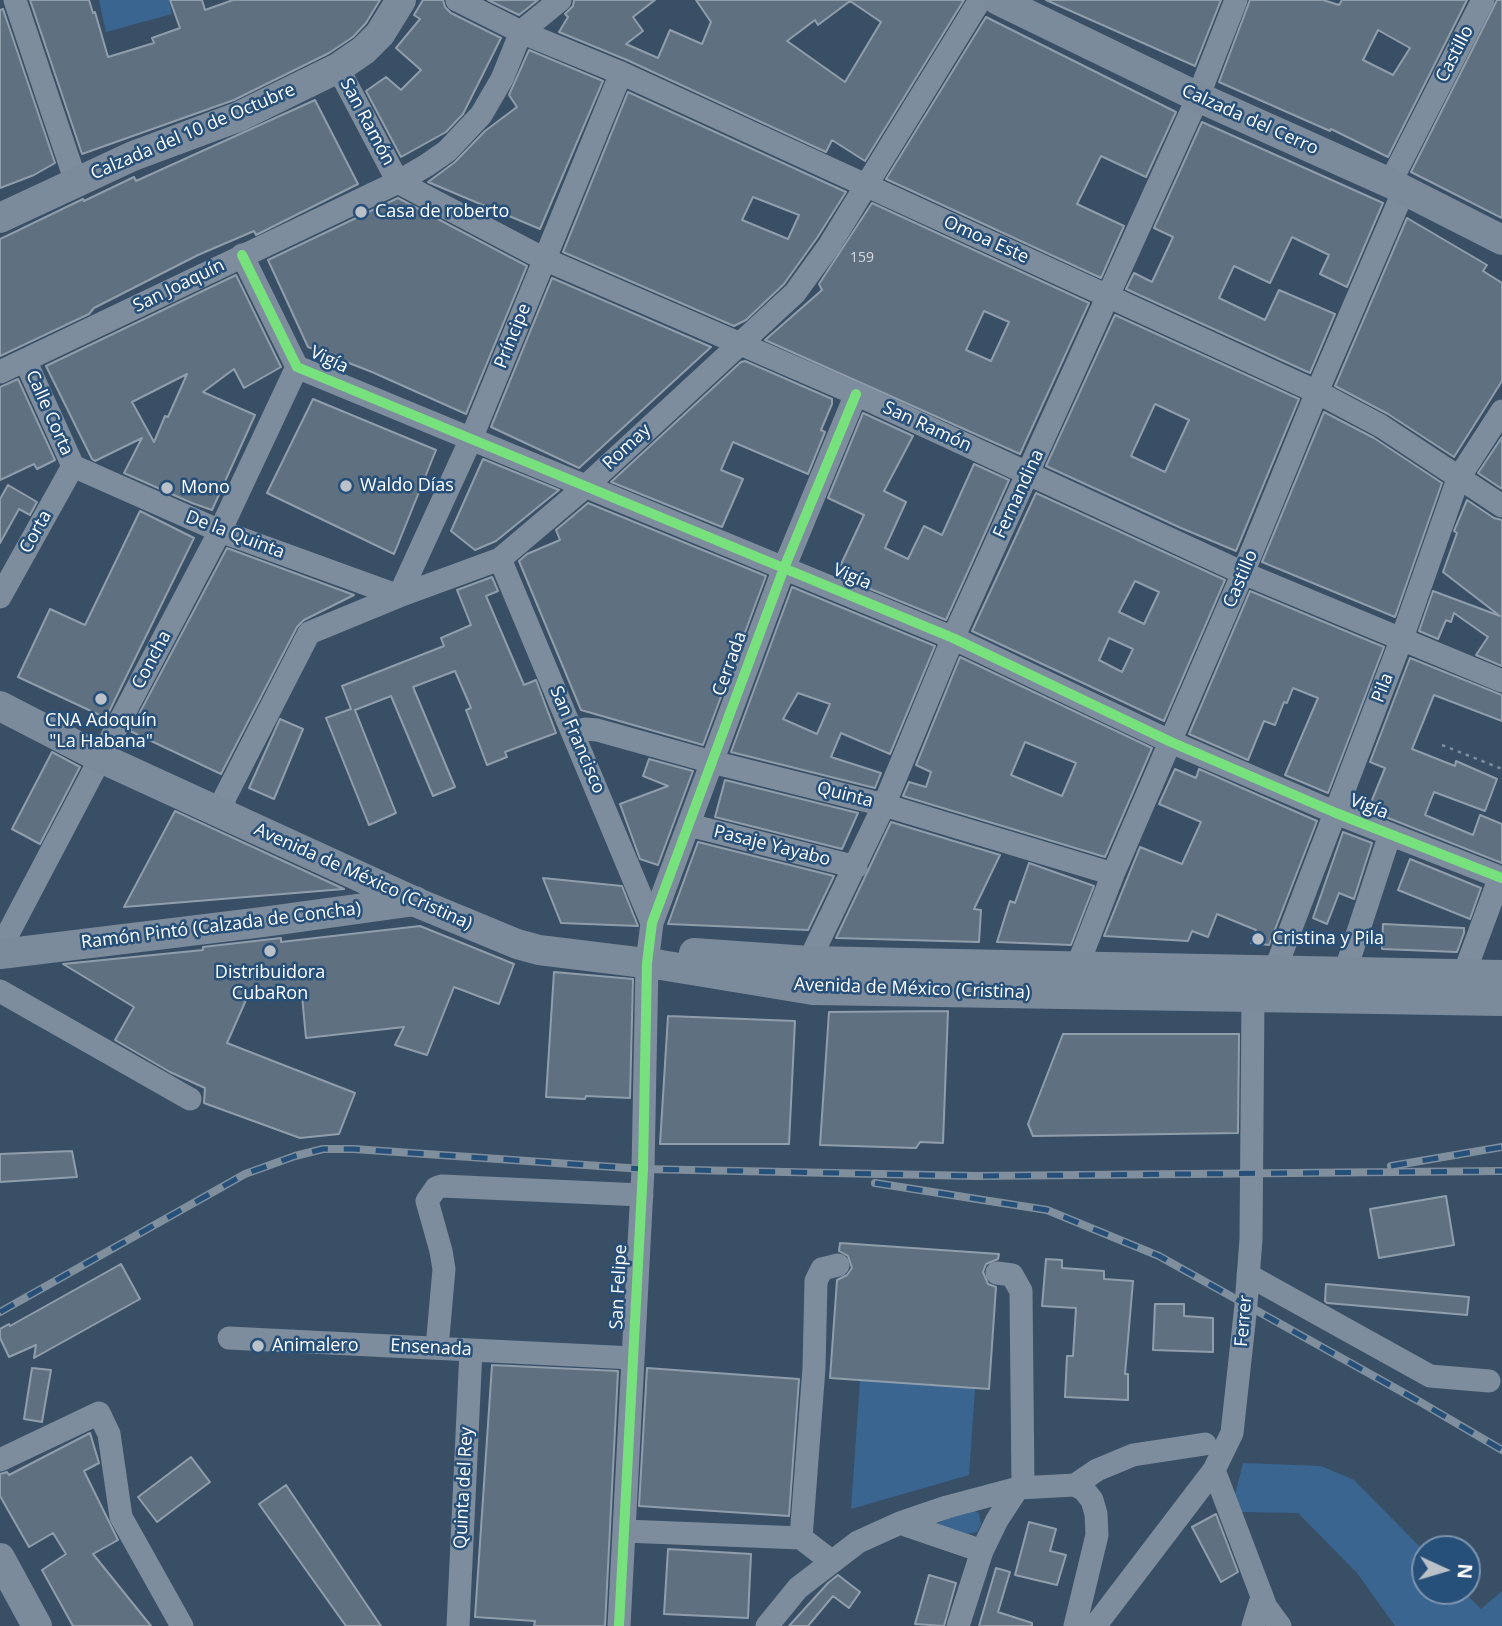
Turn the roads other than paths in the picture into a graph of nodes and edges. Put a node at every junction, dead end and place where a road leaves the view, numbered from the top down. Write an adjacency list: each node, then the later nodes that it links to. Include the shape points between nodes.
1 (15, 0): 13 (street)
2 (401, 0): 10 (main road, Calzada del 10 de Octubre, via 380,34)
3 (457, 0): 9 (street, Omoa Este)
4 (560, 0): 9 (street, San Joaquín)
5 (980, 0): 15 (street, Romay)
6 (998, 0): 12 (main road, Calzada del Cerro)
7 (1236, 0): 12 (street, Fernandina)
8 (1483, 0): 16 (street, Castillo)
9 (521, 32): 11 (street, Omoa Este); 14 (street, San Joaquín, via 481,115 447,151)
10 (338, 68): 13 (main road, Calzada del 10 de Octubre, via 238,117); 14 (street, San Ramón)
11 (621, 73): 15 (street, Omoa Este); 20 (street, Príncipe)
12 (1198, 97): 16 (main road, Calzada del Cerro); 21 (street, Fernandina)
13 (76, 181): 17 (main road, Calzada del 10 de Octubre)
14 (398, 182): 19 (street, San Joaquín); 20 (street, San Ramón)
15 (864, 186): 21 (street, Omoa Este); 22 (street, Romay, via 795,293)
16 (1397, 187): 18 (main road, Calzada del Cerro); 26 (street, Castillo)
17 (0, 218)
18 (1502, 240)
19 (242, 255): 23 (street, San Joaquín); 24 (street, Vigía)
20 (544, 259): 22 (street, San Ramón); 29 (street, Príncipe)
21 (1110, 295): 26 (street, Omoa Este); 31 (street, Fernandina)
22 (738, 344): 27 (street, San Ramón); 33 (street, Romay)
23 (25, 360): 25 (street, San Joaquín); 30 (street, Calle Corta)
24 (297, 367): 29 (street, Vigía); 35 (street, Concha)
25 (0, 372)
26 (1317, 391): 32 (street, Omoa Este, via 1381,426); 38 (street, Castillo)
27 (856, 394): 31 (street, San Ramón); 37 (street, Cerrada)
28 (1502, 411): 32 (street, Pila)
29 (471, 439): 33 (street, Vigía); 39 (street, Príncipe)
30 (73, 466): 35 (street, De la Quinta); 40 (street, Corta)
31 (1028, 474): 38 (street, San Ramón); 41 (street, Fernandina)
32 (1458, 479): 34 (street, Omoa Este); 42 (street, Pila)
33 (584, 487): 36 (street, Romay); 37 (street, Vigía)
34 (1502, 506)
35 (220, 531): 39 (street, De la Quinta); 48 (street, Concha)
36 (500, 559): 39 (street, Romay); 46 (street, San Francisco)
37 (784, 568): 41 (street, Vigía); 49 (street, Cerrada)
38 (1243, 573): 42 (street, San Ramón); 47 (street, Castillo)
39 (400, 596): 50 (street, Romay, via 309,633)
40 (0, 597)
41 (953, 638): 47 (street, Vigía); 51 (street, Fernandina)
42 (1402, 638): 43 (street, San Ramón); 52 (street, Pila)
43 (1502, 681)
44 (0, 691): 48 (main road, Avenida de México (Cristina))
45 (0, 706): 48 (main road, Avenida de México (Cristina))
46 (574, 732): 49 (street, Quinta, via 597,730); 60 (street, San Francisco)
47 (1171, 742): 52 (street, Vigía); 56 (street, Castillo)
48 (105, 750): 50 (main road, Avenida de México (Cristina)); 61 (street, Concha)
49 (712, 762): 51 (street, Quinta); 53 (street, Cerrada)
50 (223, 805): 58 (main road, Avenida de México (Cristina)); 59 (main road, Avenida de México (Cristina))
51 (884, 805): 55 (street, Fernandina); 56 (street, Quinta)
52 (1336, 813): 54 (street, Vigía); 63 (street, Pila)
53 (689, 825): 55 (street, Pasaje Yayabo); 60 (street, Cerrada)
54 (1390, 834): 57 (street, Vigía); 64 (street)
55 (856, 867): 65 (street, Fernandina)
56 (1114, 874): 62 (street, Castillo)
57 (1501, 878): 66 (street)
58 (413, 901): 59 (main road, Ramón Pintó (Calzada de Concha)); 60 (main road, Avenida de México (Cristina), via 539,950); 61 (main road, Ramón Pintó (Calzada de Concha))
59 (443, 902): 60 (main road, Avenida de México (Cristina), via 540,938)
60 (649, 945): 65 (main road, Avenida de México (Cristina)); 72 (street, San Felipe)
61 (0, 952)
62 (1077, 967): 63 (main road, Avenida de México (Cristina)); 65 (main road, Avenida de México (Cristina))
63 (1275, 970): 64 (main road, Avenida de México (Cristina))
64 (1345, 971): 66 (main road, Avenida de México (Cristina))
65 (807, 974): 69 (main road, Avenida de México (Cristina))
66 (1464, 974): 67 (main road, Avenida de México (Cristina))
67 (1502, 975)
68 (0, 991): 71 (street)
69 (1252, 998): 70 (main road, Avenida de México (Cristina)); 75 (street, Ferrer)
70 (1502, 1000)
71 (190, 1099)
72 (642, 1195): 77 (street, via 436,1188 427,1201 444,1269); 79 (street, San Felipe)
73 (838, 1265): 88 (street, via 822,1269 816,1281 823,1355)
74 (997, 1273): 85 (street, via 1012,1275 1021,1291)
75 (1248, 1275): 80 (street, via 1430,1376); 83 (street, Ferrer, via 1232,1433)
76 (229, 1338): 77 (street, Ensenada)
77 (436, 1349): 78 (street, Ensenada)
78 (471, 1350): 79 (street, Ensenada); 95 (street, Quinta del Rey)
79 (633, 1358): 87 (street, San Felipe)
80 (1489, 1381)
81 (1205, 1444): 84 (street, via 1133,1455)
82 (0, 1460): 94 (street, via 99,1413 109,1434 121,1517)
83 (1214, 1470): 92 (street); 100 (street, Ferrer)
84 (1075, 1485): 85 (street); 99 (street, via 1092,1500 1097,1535)
85 (1021, 1487): 86 (street); 89 (street)
86 (900, 1523): 89 (street); 91 (street, via 858,1542)
87 (624, 1531): 88 (street); 96 (street, San Felipe)
88 (801, 1538): 91 (street)
89 (982, 1551): 98 (street)
90 (0, 1558): 93 (main road)
91 (831, 1561): 97 (street, via 798,1588)
92 (1262, 1597): 101 (street); 102 (street)
93 (33, 1624)
94 (182, 1626)
95 (457, 1626)
96 (619, 1626)
97 (767, 1626)
98 (958, 1626)
99 (1075, 1626)
100 (1095, 1626)
101 (1253, 1626)
102 (1280, 1626)

